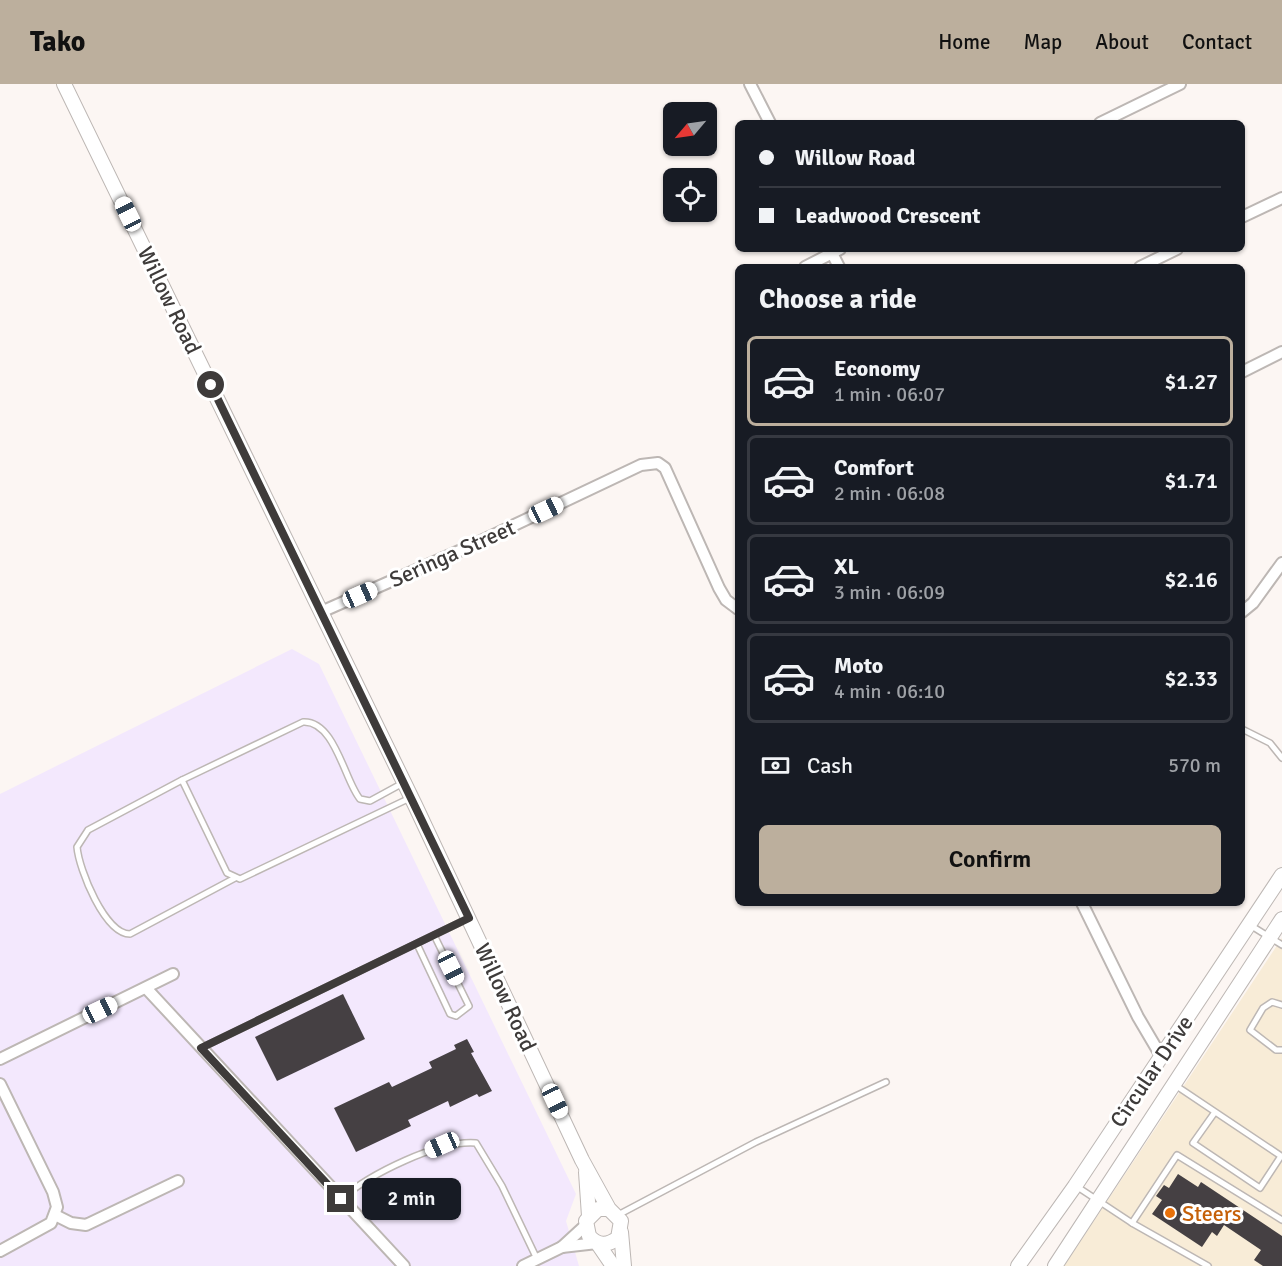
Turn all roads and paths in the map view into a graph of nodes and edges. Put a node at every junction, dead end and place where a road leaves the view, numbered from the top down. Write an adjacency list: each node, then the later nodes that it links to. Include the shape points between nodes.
1 (64, 84): 17 (street, Willow Road)
2 (750, 84): 4 (street)
3 (1180, 84): 5 (street)
4 (768, 120)
5 (1106, 120)
6 (1282, 198): 7 (street)
7 (1245, 216)
8 (831, 252): 10 (street)
9 (1170, 252): 11 (street)
10 (810, 264)
11 (1146, 264)
12 (1282, 352): 13 (street)
13 (1245, 370)
14 (1282, 563): 16 (street)
15 (735, 607): 17 (street, Seringa Street, via 719,588 665,468 654,463)
16 (1245, 610)
17 (321, 612): 21 (street, Willow Road)
18 (1245, 730): 19 (lane, via 1270,743)
19 (1282, 758)
20 (182, 780): 21 (lane, via 307,722 325,735 338,752 360,800 370,801); 24 (lane, via 226,873); 24 (lane, via 88,830 78,843 80,861 103,913 115,930 130,934)
21 (404, 783): 22 (street, Willow Road)
22 (411, 797): 24 (lane); 26 (street, Willow Road)
23 (1282, 875): 28 (street, Circular Drive)
24 (236, 878)
25 (1083, 906): 37 (street)
26 (469, 918): 29 (lane); 43 (street, Willow Road)
27 (1282, 920): 30 (street, Circular Drive)
28 (1250, 924): 30 (lane); 37 (street, Circular Drive)
29 (434, 935): 31 (lane); 31 (lane, via 469,1006 460,1014 450,1014)
30 (1276, 941): 41 (street, Circular Drive)
31 (417, 944): 35 (lane)
32 (173, 974): 33 (street)
33 (147, 988): 35 (street); 38 (street)
34 (1282, 1005): 36 (lane, via 1272,1002 1263,1008 1250,1030 1276,1050)
35 (201, 1048): 46 (street)
36 (1282, 1050)
37 (1161, 1056): 45 (street, Circular Drive)
38 (0, 1059)
39 (886, 1082): 48 (lane)
40 (0, 1084): 49 (street, via 56,1198)
41 (1174, 1084): 42 (lane); 47 (street, Circular Drive)
42 (1215, 1112): 42 (lane, via 1281,1156 1260,1188 1193,1143)
43 (585, 1167): 48 (street, Willow Road); 50 (street, Willow Road)
44 (178, 1180): 49 (street, via 86,1225)
45 (1075, 1186): 47 (lane); 61 (street, Circular Drive)
46 (341, 1199): 57 (street); 58 (lane, via 368,1181 442,1145 476,1143 502,1186)
47 (1098, 1200): 52 (lane); 62 (street, Circular Drive)
48 (614, 1212): 50 (street, via 598,1209); 53 (street, Willow Road)
49 (55, 1215): 56 (street, via 46,1227)
50 (587, 1220): 54 (street, Willow Road, via 589,1236); 55 (street)
51 (1282, 1220): 52 (lane, via 1177,1155)
52 (1132, 1223): 63 (lane)
53 (621, 1232): 54 (street, via 612,1242); 60 (street, Willow Road)
54 (598, 1243): 55 (street); 59 (street, Willow Road)
55 (562, 1247): 58 (street)
56 (1, 1249)
57 (400, 1264)
58 (529, 1264)
59 (614, 1266)
60 (624, 1266)
61 (1018, 1266)
62 (1055, 1266)
63 (1208, 1266)

